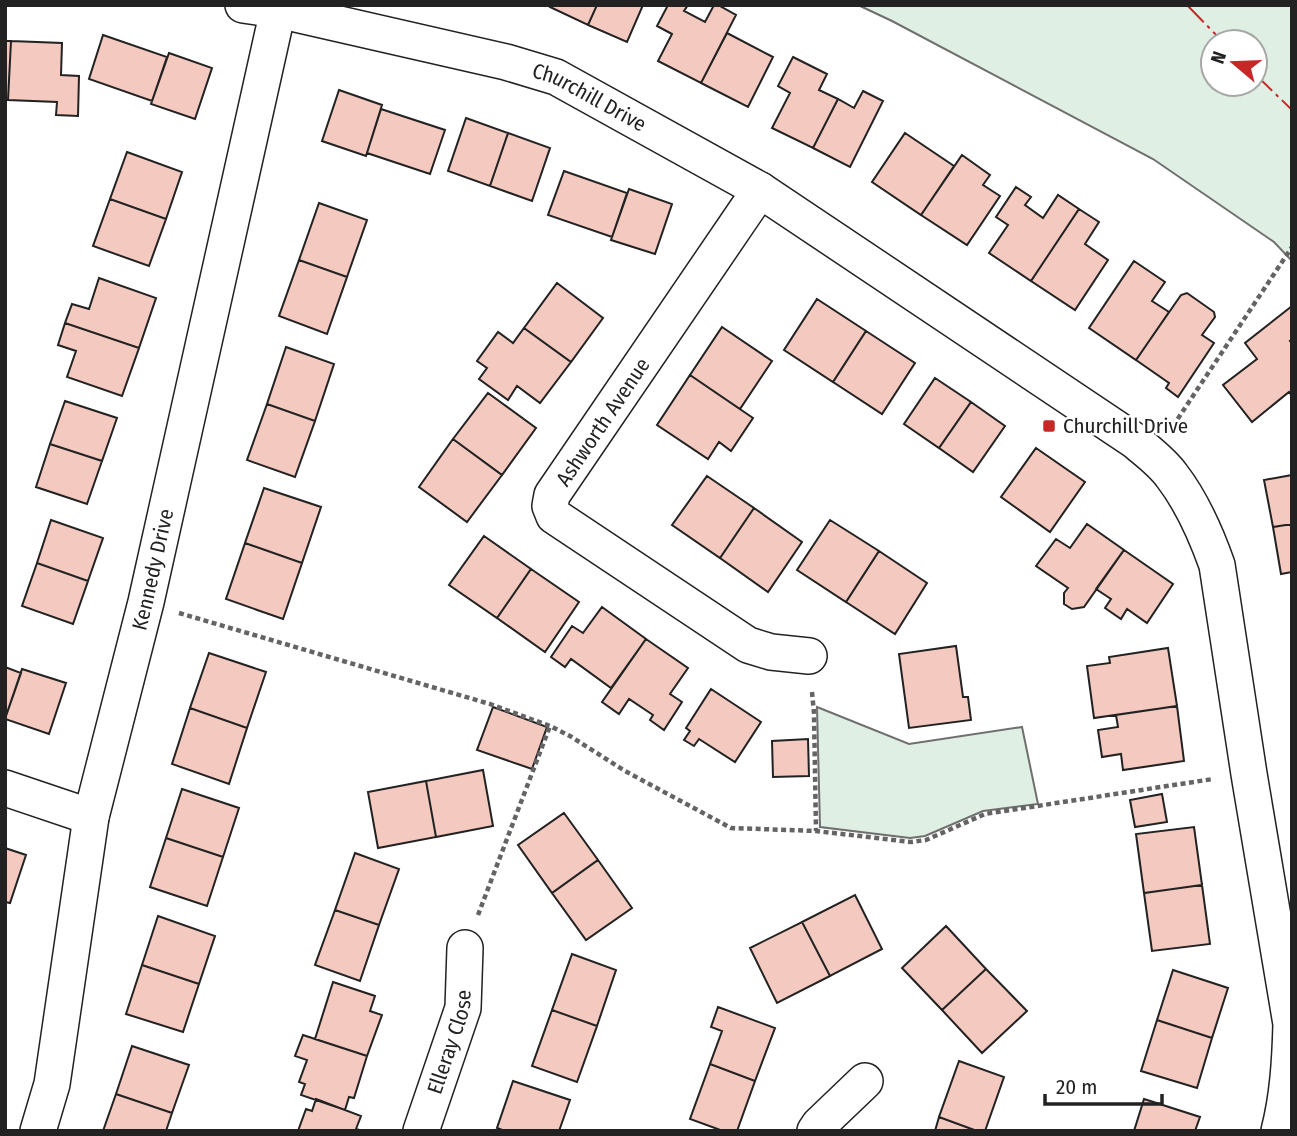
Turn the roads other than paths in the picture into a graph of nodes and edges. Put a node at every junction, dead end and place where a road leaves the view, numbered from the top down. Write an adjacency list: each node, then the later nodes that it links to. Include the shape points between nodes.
1 (243, 5): 2 (street, Churchill Drive)
2 (278, 10): 3 (street, Churchill Drive, via 556,77); 6 (street, Kennedy Drive, via 146,602)
3 (760, 190): 4 (street, Ashworth Avenue, via 552,495 550,506 554,516 748,645); 12 (street, Churchill Drive, via 1136,441 1171,474 1184,494 1217,565 1291,1024 1285,1110)
4 (809, 656)
5 (5, 788): 6 (street)
6 (91, 817): 9 (street, Kennedy Drive, via 52,1084)
7 (465, 948): 10 (street, Elleray Close, via 463,1008)
8 (865, 1082): 11 (street)
9 (38, 1131)
10 (421, 1131)
11 (816, 1131)
12 (1279, 1131)

